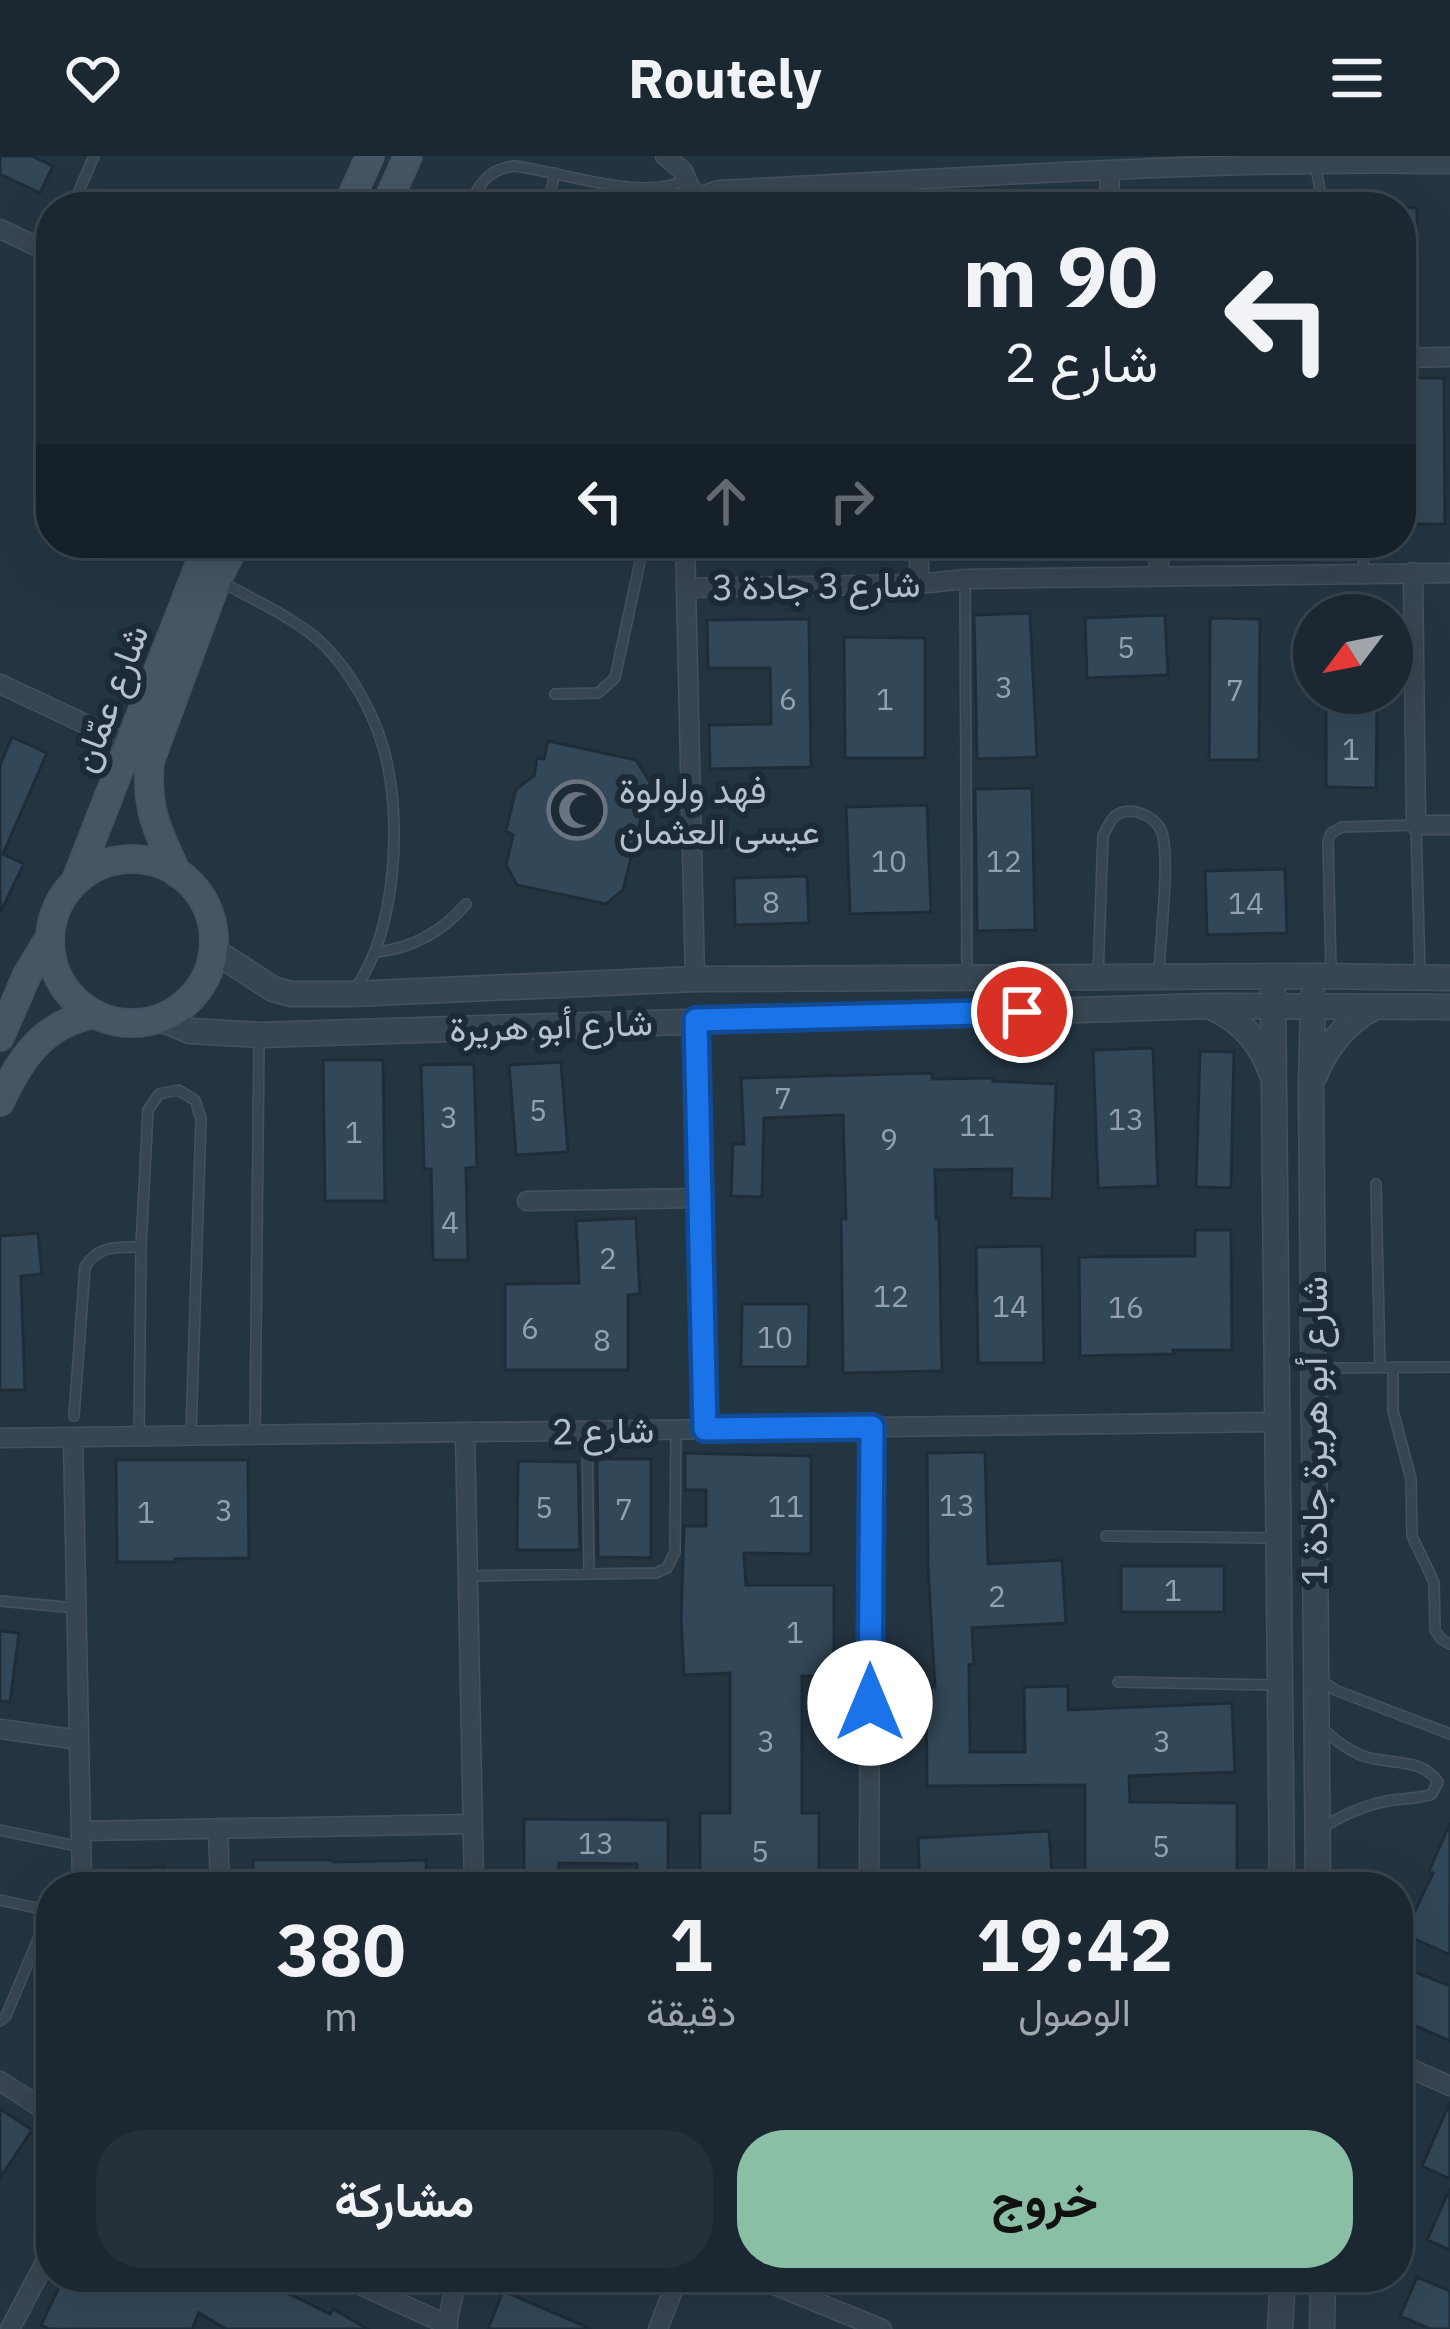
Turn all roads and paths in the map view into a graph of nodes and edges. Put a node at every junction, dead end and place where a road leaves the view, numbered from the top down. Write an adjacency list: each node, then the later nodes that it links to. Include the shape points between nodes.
1 (94, 156): 11 (lane)
2 (370, 156): 12 (main road)
3 (408, 156): 13 (main road)
4 (1315, 159): 6 (street); 8 (street); 19 (lane)
5 (677, 164): 10 (lane, via 670,187)
6 (1450, 164)
7 (972, 166): 8 (street); 17 (street)
8 (1110, 170): 18 (street)
9 (555, 173): 10 (lane); 14 (lane, via 514,166 494,171); 15 (lane)
10 (636, 188): 16 (lane)
11 (78, 192)
12 (354, 192)
13 (392, 192)
14 (476, 192)
15 (551, 192)
16 (635, 192)
17 (715, 192)
18 (1109, 192)
19 (1320, 192)
20 (0, 229): 21 (street)
21 (36, 246)
22 (1450, 357): 23 (street)
23 (1416, 358)
24 (202, 558): 41 (main road, شارع عمّان)
25 (228, 558): 36 (main road, شارع عمّان)
26 (641, 558): 40 (lane, via 615,678 598,693)
27 (686, 558): 38 (street)
28 (919, 558): 37 (street)
29 (1159, 558): 34 (street)
30 (1363, 558): 31 (lane)
31 (1364, 572): 32 (street, شارع 3 جادة 3); 34 (street, شارع 3 جادة 3)
32 (1413, 572): 33 (street, شارع 3 جادة 3); 42 (street)
33 (1450, 573)
34 (1159, 576): 35 (street, شارع 3 جادة 3)
35 (965, 579): 37 (street, شارع 3 جادة 3); 51 (lane)
36 (217, 580): 44 (main road, شارع عمّان, via 149,761 154,824); 49 (lane, via 322,644 373,722 384,748 394,839)
37 (919, 584): 38 (street, شارع 3 جادة 3)
38 (686, 589): 57 (street)
39 (0, 684): 41 (street)
40 (555, 694)
41 (130, 746): 45 (main road, شارع عمّان)
42 (1416, 825): 43 (street); 50 (lane, via 1331,833); 55 (lane)
43 (1450, 825)
44 (177, 873): 45 (main road, via 125,859); 48 (main road, via 202,899)
45 (76, 880): 47 (main road, via 62,896)
46 (466, 904): 49 (lane, via 426,938)
47 (50, 937): 64 (main road, via 57,974); 68 (main road)
48 (213, 950): 58 (street, شارع أبو هريرة, via 273,989); 65 (main road, via 190,999)
49 (376, 952): 58 (lane)
50 (1323, 976): 54 (street, شارع أبو هريرة); 55 (street, شارع أبو هريرة); 62 (street, شارع أبو هريرة جادة 1)
51 (967, 977): 52 (street, شارع أبو هريرة); 57 (street, شارع أبو هريرة)
52 (1098, 977): 53 (street, شارع أبو هريرة); 53 (lane, via 1103,835 1114,816 1143,813 1165,844)
53 (1159, 977): 54 (street, شارع أبو هريرة)
54 (1273, 977): 60 (street, شارع أبو هريرة جادة 1)
55 (1420, 978): 56 (street, شارع أبو هريرة)
56 (1450, 978)
57 (695, 979): 58 (street, شارع أبو هريرة)
58 (351, 994)
59 (1209, 1006): 60 (street, شارع أبو هريرة); 66 (street, شارع أبو هريرة); 69 (street, via 1245,1029)
60 (1273, 1006): 62 (street, شارع أبو هريرة); 69 (street, شارع أبو هريرة جادة 1)
61 (1377, 1006): 62 (street, شارع أبو هريرة); 63 (street, شارع أبو هريرة); 70 (street, via 1330,1044)
62 (1311, 1007): 70 (street, شارع أبو هريرة جادة 1)
63 (1450, 1007)
64 (95, 1014): 65 (main road, via 127,1023); 71 (main road, via 39,1040)
65 (159, 1018): 67 (street, شارع أبو هريرة, via 210,1034)
66 (696, 1020): 67 (street, شارع أبو هريرة); 73 (street)
67 (259, 1035): 87 (lane)
68 (0, 1037)
69 (1273, 1078): 80 (street, شارع أبو هريرة جادة 1)
70 (1311, 1089): 77 (street, شارع أبو هريرة جادة 1)
71 (0, 1102)
72 (1376, 1184): 78 (lane)
73 (699, 1198): 74 (street); 82 (street)
74 (527, 1201)
75 (141, 1247): 79 (lane, via 107,1248 85,1267); 86 (lane, via 148,1110 159,1094 178,1090 195,1100 201,1119); 88 (lane)
76 (1450, 1367): 78 (lane)
77 (1312, 1368): 78 (lane); 98 (street, شارع أبو هريرة جادة 1)
78 (1386, 1368): 97 (lane, via 1411,1479 1412,1536 1434,1582 1435,1630)
79 (74, 1416)
80 (1277, 1422): 81 (street, شارع 2); 92 (street, شارع أبو هريرة جادة 1)
81 (872, 1427): 82 (street, شارع 2); 113 (street)
82 (705, 1429): 83 (street, شارع 2)
83 (676, 1430): 84 (street, شارع 2); 93 (lane, via 671,1563 656,1573)
84 (587, 1431): 85 (street, شارع 2); 93 (lane)
85 (465, 1432): 87 (street, شارع 2); 94 (street)
86 (191, 1434): 87 (street, شارع 2); 88 (street, شارع 2)
87 (255, 1435)
88 (139, 1436): 90 (street, شارع 2)
89 (0, 1438): 90 (street, شارع 2)
90 (73, 1438): 96 (street)
91 (1106, 1536): 92 (lane)
92 (1279, 1538): 100 (street, شارع أبو هريرة جادة 1)
93 (589, 1574): 94 (lane)
94 (468, 1576): 105 (street)
95 (0, 1601): 96 (lane)
96 (76, 1608): 104 (street)
97 (1450, 1644)
98 (1314, 1675): 101 (street, شارع أبو هريرة جادة 1); 103 (lane)
99 (1118, 1682): 100 (lane)
100 (1280, 1685): 114 (street, شارع أبو هريرة جادة 1)
101 (1315, 1723): 108 (street, شارع أبو هريرة جادة 1); 108 (lane, via 1363,1756 1420,1766 1438,1782 1432,1794 1370,1806)
102 (0, 1730): 104 (street)
103 (1450, 1734)
104 (79, 1740): 109 (street)
105 (472, 1823): 106 (street); 112 (street)
106 (218, 1828): 109 (street); 111 (street)
107 (0, 1830): 109 (lane)
108 (1317, 1832): 115 (street, شارع أبو هريرة جادة 1)
109 (81, 1839): 110 (street)
110 (82, 1872)
111 (219, 1872)
112 (474, 1872)
113 (869, 1872)
114 (1282, 1872)
115 (1318, 1872)
116 (0, 1900): 117 (lane)
117 (36, 1908)
118 (36, 1944): 119 (lane)
119 (0, 2021)
120 (1413, 2070): 122 (street)
121 (0, 2081): 123 (street)
122 (1450, 2086)
123 (36, 2104)
124 (36, 2280): 134 (street)
125 (374, 2292): 133 (street)
126 (454, 2292): 133 (street)
127 (672, 2292): 135 (street)
128 (792, 2292): 132 (street)
129 (808, 2292): 132 (street)
130 (1282, 2292): 137 (street)
131 (1323, 2292): 138 (street)
132 (807, 2298): 136 (street)
133 (447, 2327)
134 (10, 2329)
135 (658, 2329)
136 (882, 2329)
137 (1280, 2329)
138 (1322, 2329)

